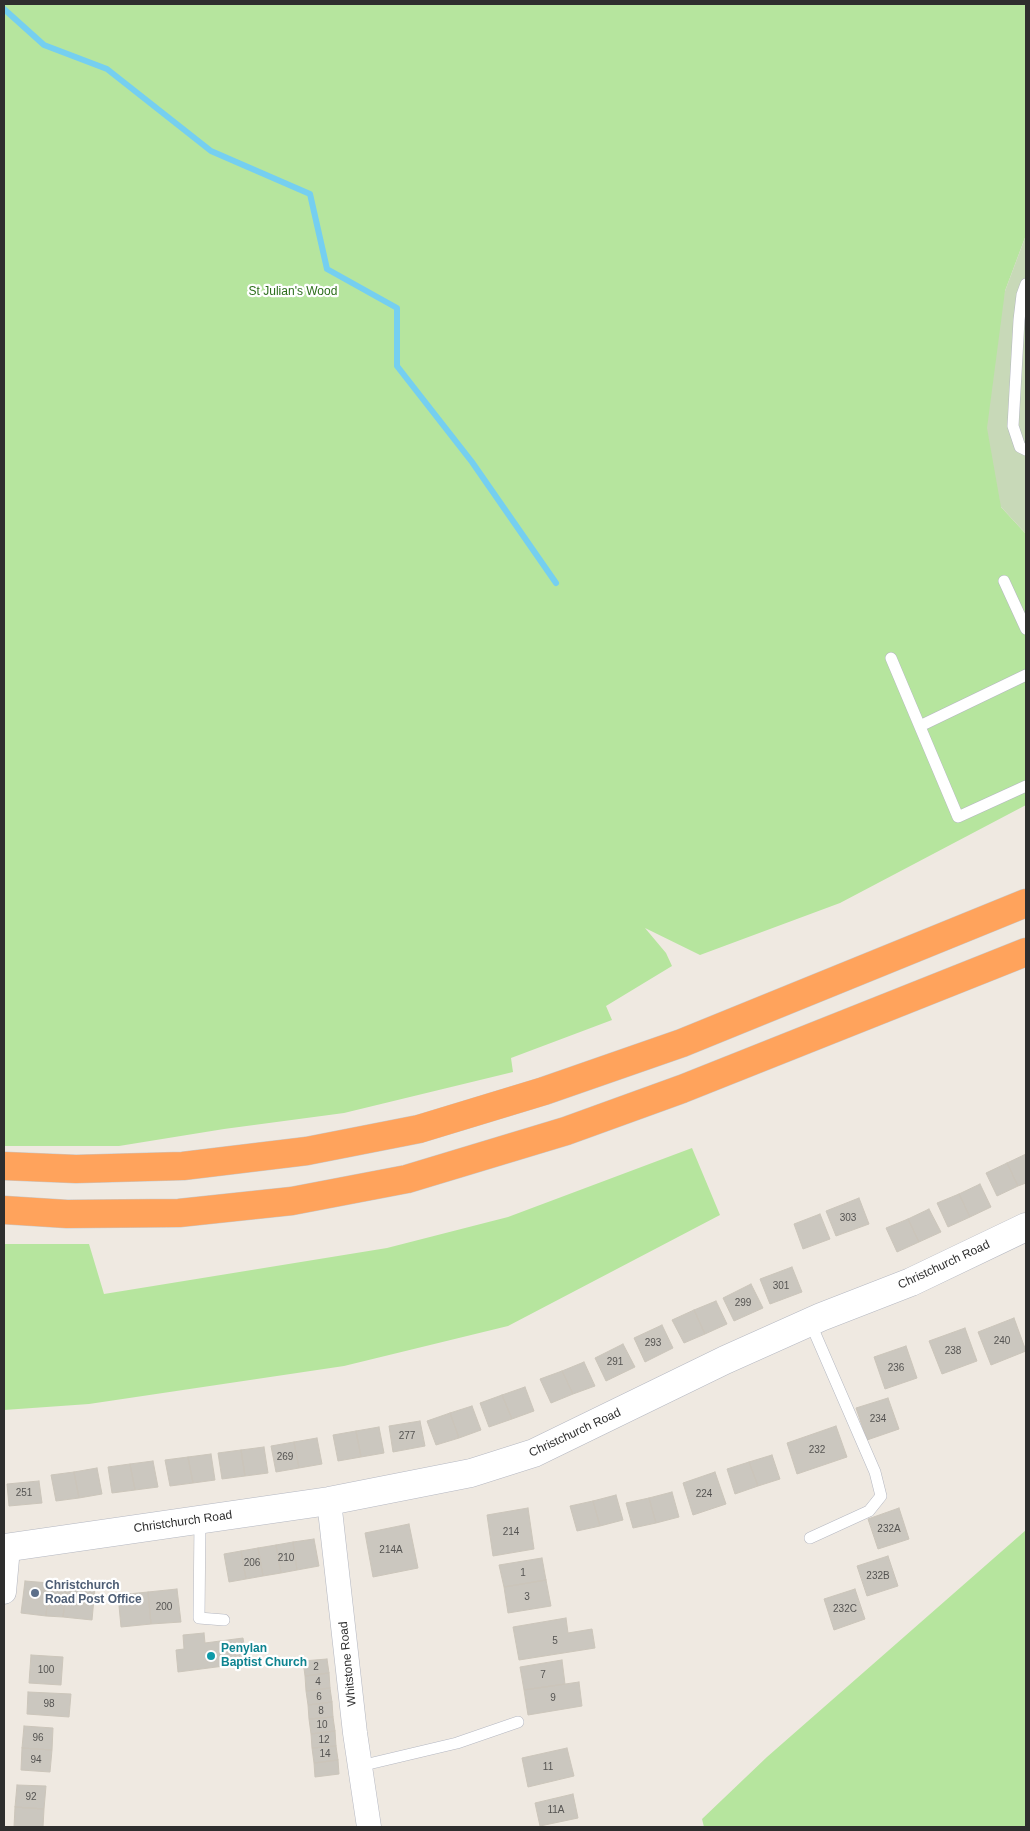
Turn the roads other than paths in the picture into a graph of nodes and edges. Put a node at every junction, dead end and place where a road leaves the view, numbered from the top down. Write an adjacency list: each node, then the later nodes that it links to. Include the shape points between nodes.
1 (1026, 284): 2 (lane, via 1022,295)
2 (1023, 320): 3 (lane, via 1013,426 1020,447)
3 (1026, 450)
4 (1004, 581): 5 (lane)
5 (1026, 629)
6 (891, 658): 8 (lane)
7 (1026, 675): 8 (lane)
8 (920, 726): 9 (lane, via 958,817)
9 (1026, 786)
10 (1026, 903): 12 (highway, via 682,1044 419,1129 307,1151 183,1166 76,1169)
11 (1026, 952): 13 (highway, via 673,1092 566,1131 407,1179 292,1200 179,1213 67,1214)
12 (4, 1166)
13 (4, 1210)
14 (1026, 1227): 15 (street, Christchurch Road, via 911,1282)
15 (810, 1322): 16 (street, Christchurch Road, via 534,1454 471,1473); 18 (lane, via 875,1472 881,1496 870,1511)
16 (330, 1501): 17 (street, Christchurch Road); 23 (street, Whitstone Road)
17 (200, 1520): 19 (street, Christchurch Road); 21 (lane, via 199,1618)
18 (810, 1538)
19 (6, 1548): 20 (street)
20 (4, 1592)
21 (224, 1620)
22 (518, 1722): 23 (lane, via 457,1743)
23 (360, 1766): 24 (street, Whitstone Road)
24 (369, 1827)

